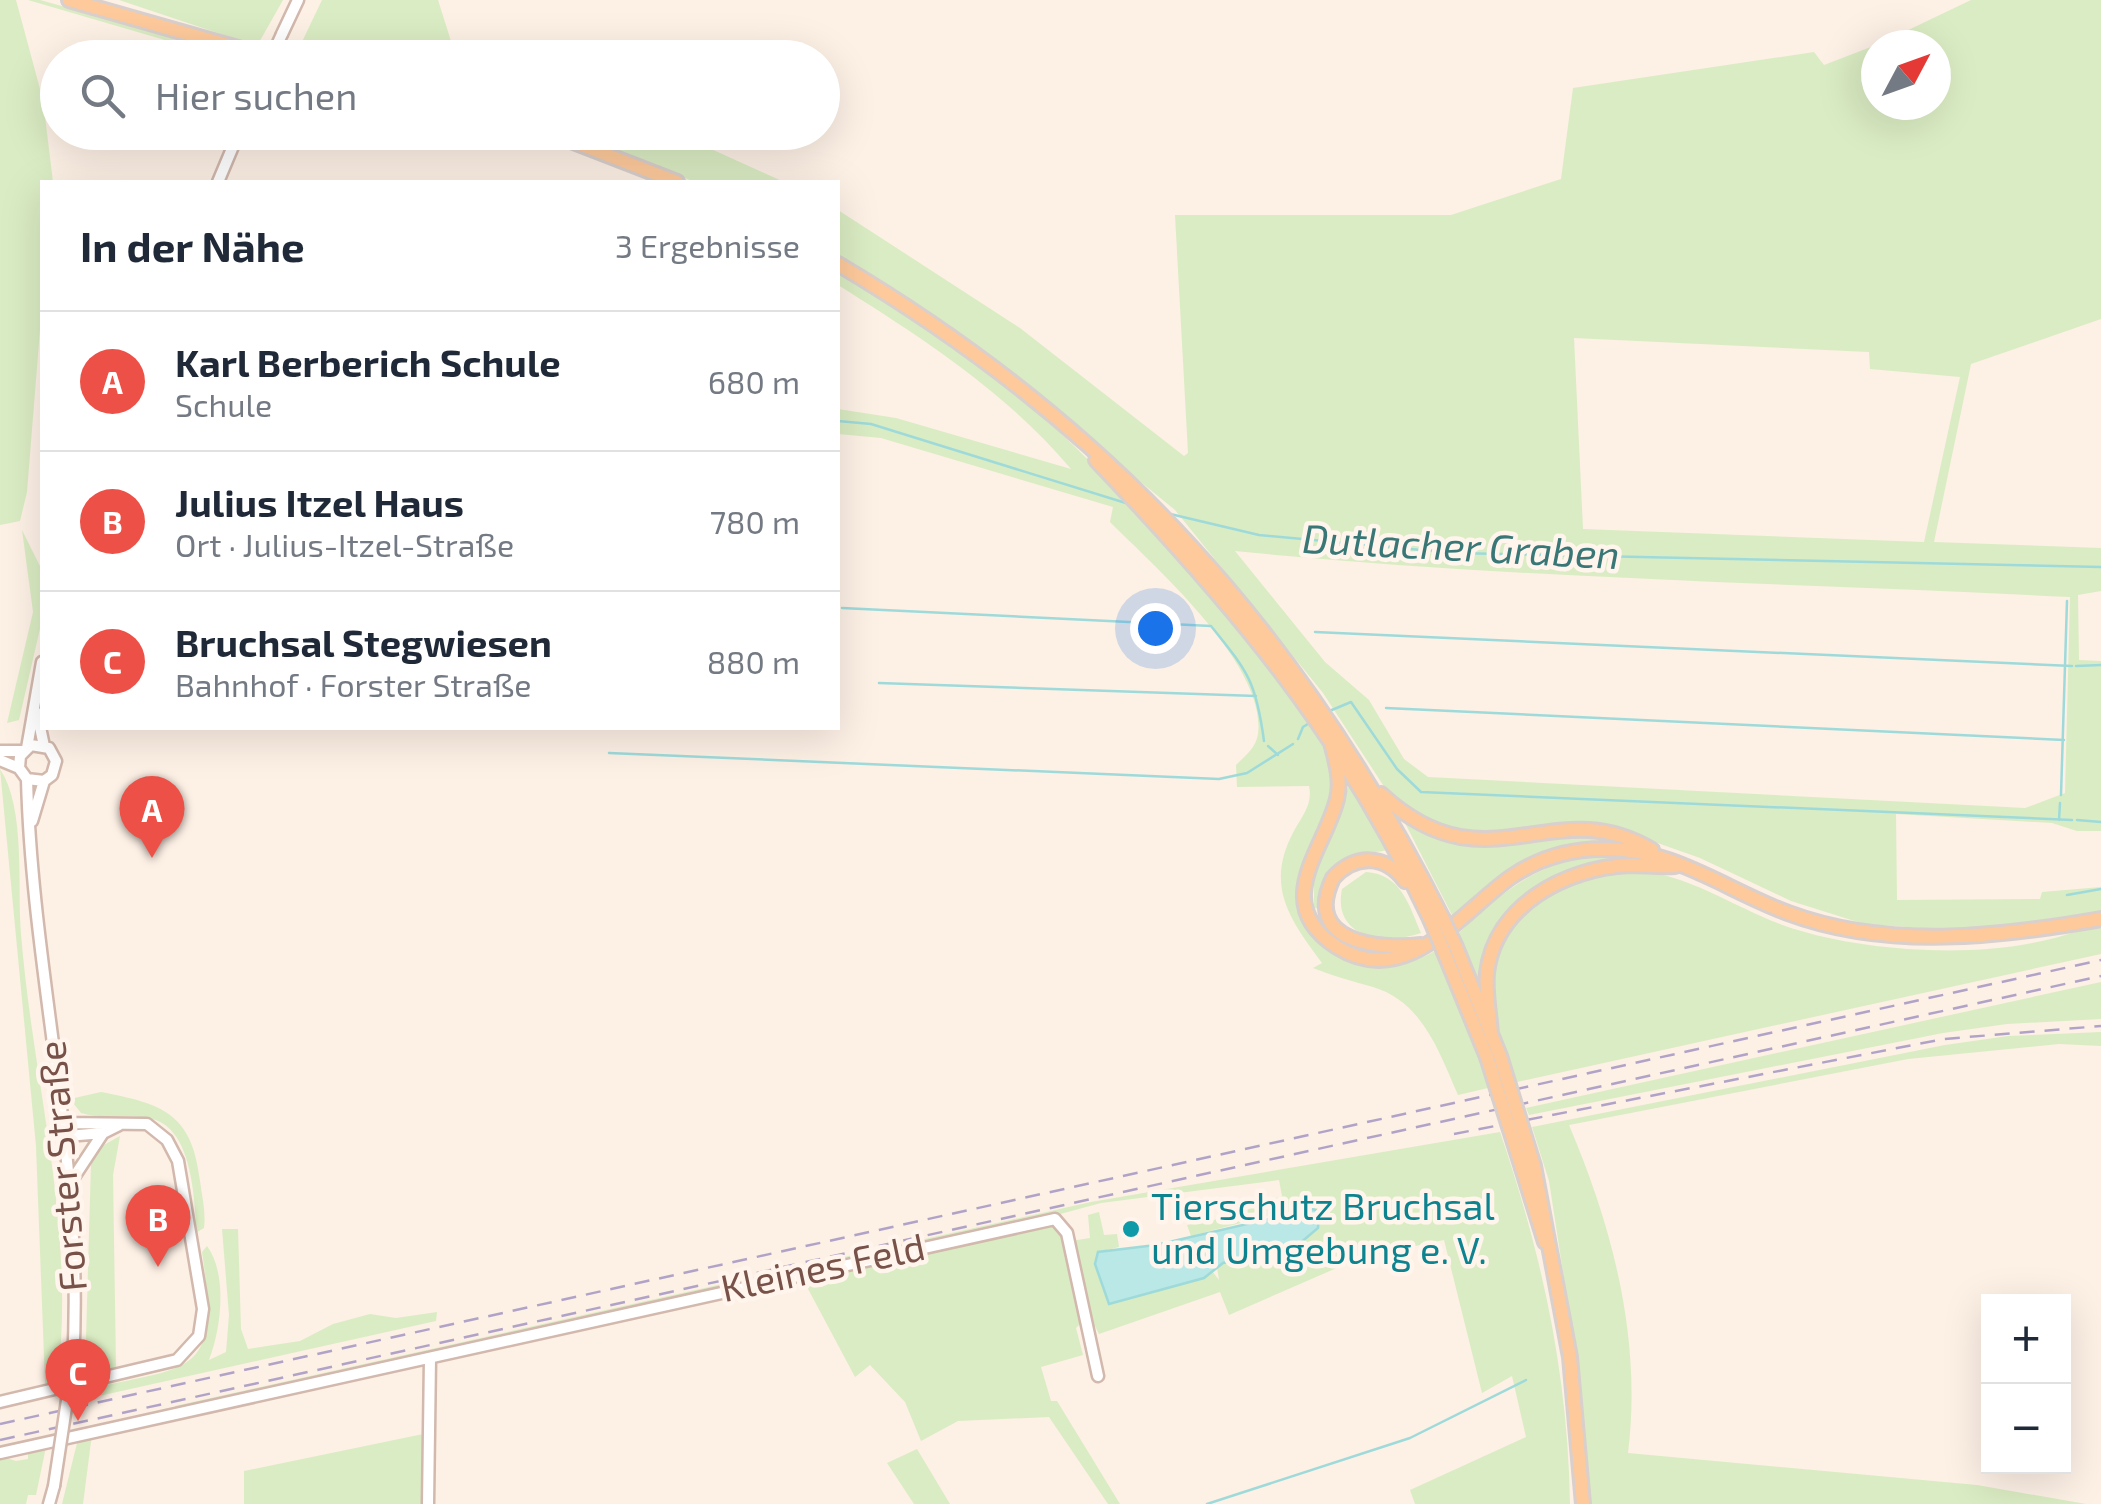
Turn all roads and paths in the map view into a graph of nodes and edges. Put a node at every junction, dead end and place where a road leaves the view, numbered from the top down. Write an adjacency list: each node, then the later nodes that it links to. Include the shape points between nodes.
1 (70, 0): 4 (main road)
2 (105, 0): 4 (main road)
3 (298, 0): 6 (street, bridge)
4 (123, 16): 5 (main road)
5 (208, 40)
6 (280, 40)
7 (231, 150): 9 (street)
8 (594, 150): 10 (main road)
9 (219, 180)
10 (672, 180)
11 (840, 265): 12 (main road, via 970,351)
12 (1074, 436): 14 (main road); 14 (main road, via 1172,522 1237,596)
13 (40, 677): 15 (street)
14 (1300, 686): 18 (main road)
15 (36, 707): 16 (street); 20 (street)
16 (40, 726)
17 (41, 730): 19 (street)
18 (1328, 730): 26 (main road); 30 (main road); 33 (main road, via 1337,799 1309,858 1304,899 1325,937 1348,952 1396,959)
19 (44, 746): 20 (street); 25 (street, via 56,766)
20 (25, 750): 21 (street); 23 (street)
21 (0, 751)
22 (0, 760): 23 (street)
23 (19, 768): 24 (street)
24 (27, 778): 25 (street); 27 (street, Forster Straße)
25 (44, 781): 27 (street, Forster Straße)
26 (1372, 786): 28 (main road, via 1412,821 1444,836 1478,841 1588,830 1635,840); 31 (main road)
27 (31, 827): 37 (street, Forster Straße, via 38,935)
28 (1667, 859): 29 (main road); 33 (main road, via 1606,849 1548,857 1512,876)
29 (1686, 866): 32 (main road, via 1785,912 1862,932 1964,936); 35 (main road, via 1590,871 1536,895 1507,924 1492,953 1486,990)
30 (1422, 904): 31 (main road); 33 (main road, via 1398,871 1368,860 1341,870 1326,898 1330,921 1347,937 1380,948)
31 (1436, 918): 34 (main road, bridge)
32 (2101, 919)
33 (1429, 944)
34 (1450, 950): 35 (main road); 36 (main road)
35 (1491, 1035): 36 (main road)
36 (1494, 1057): 48 (main road, bridge, via 1555,1273)
37 (65, 1122): 38 (street); 40 (street, Forster Straße)
38 (124, 1124): 39 (street); 44 (street, via 147,1124 174,1150 203,1308 200,1336 177,1360)
39 (102, 1133): 40 (street); 41 (street)
40 (67, 1136): 41 (street, Forster Straße)
41 (72, 1181): 46 (street, Forster Straße, bridge, via 78,1289 73,1361)
42 (430, 1358): 43 (street, Kleines Feld, via 1055,1219 1067,1233); 45 (street); 47 (street)
43 (1098, 1376)
44 (0, 1402)
45 (0, 1453)
46 (49, 1504)
47 (428, 1504)
48 (1583, 1504)

